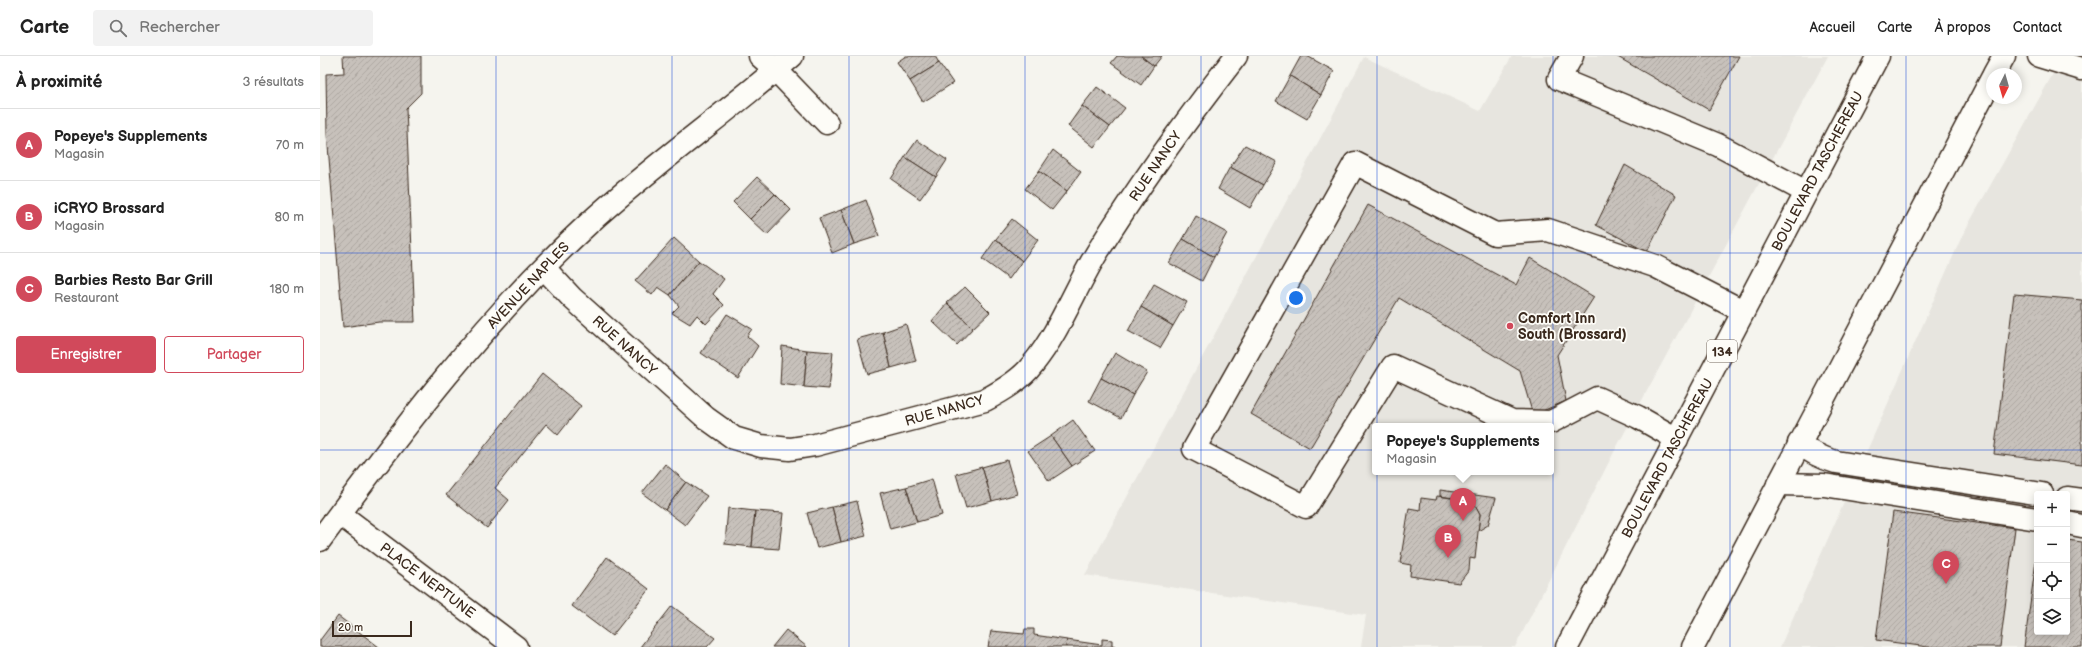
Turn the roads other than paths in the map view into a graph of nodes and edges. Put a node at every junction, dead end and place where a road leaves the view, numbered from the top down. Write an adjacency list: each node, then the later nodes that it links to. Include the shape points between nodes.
1 (760, 56): 7 (street)
2 (1236, 56): 13 (street, RUE NANCY, via 1160,156 1118,220 1033,366 1008,387 985,400 815,445 790,449 761,446 734,438 706,418 572,298)
3 (1572, 56): 12 (street, via 1559,79 1718,146)
4 (1878, 56): 12 (street, BOULEVARD TASCHEREAU / 134)
5 (2004, 56): 8 (street)
6 (2039, 56): 9 (street)
7 (784, 63): 11 (street); 13 (street, AVENUE NAPLES, via 635,182)
8 (1997, 68)
9 (2082, 70)
10 (1986, 89): 16 (street)
11 (827, 123)
12 (1806, 192): 14 (street, BOULEVARD TASCHEREAU / 134)
13 (544, 268): 21 (street, AVENUE NAPLES, via 454,367)
14 (1743, 312): 15 (street, BOULEVARD TASCHEREAU / 134); 15 (street, via 1655,266 1548,230 1495,234 1355,163 1194,448 1306,507 1393,366 1512,421 1550,422 1597,398 1638,417)
15 (1676, 439): 27 (street, BOULEVARD TASCHEREAU / 134)
16 (1799, 443): 17 (street); 18 (street, via 1811,453 1836,462)
17 (1778, 484): 22 (street, via 1824,485); 28 (street)
18 (2034, 493)
19 (2070, 498): 20 (street)
20 (2082, 500)
21 (340, 514): 25 (street, AVENUE NAPLES); 26 (street, PLACE NEPTUNE)
22 (2034, 519)
23 (2070, 524): 24 (street)
24 (2082, 526)
25 (320, 540)
26 (516, 647)
27 (1568, 647)
28 (1693, 647)

